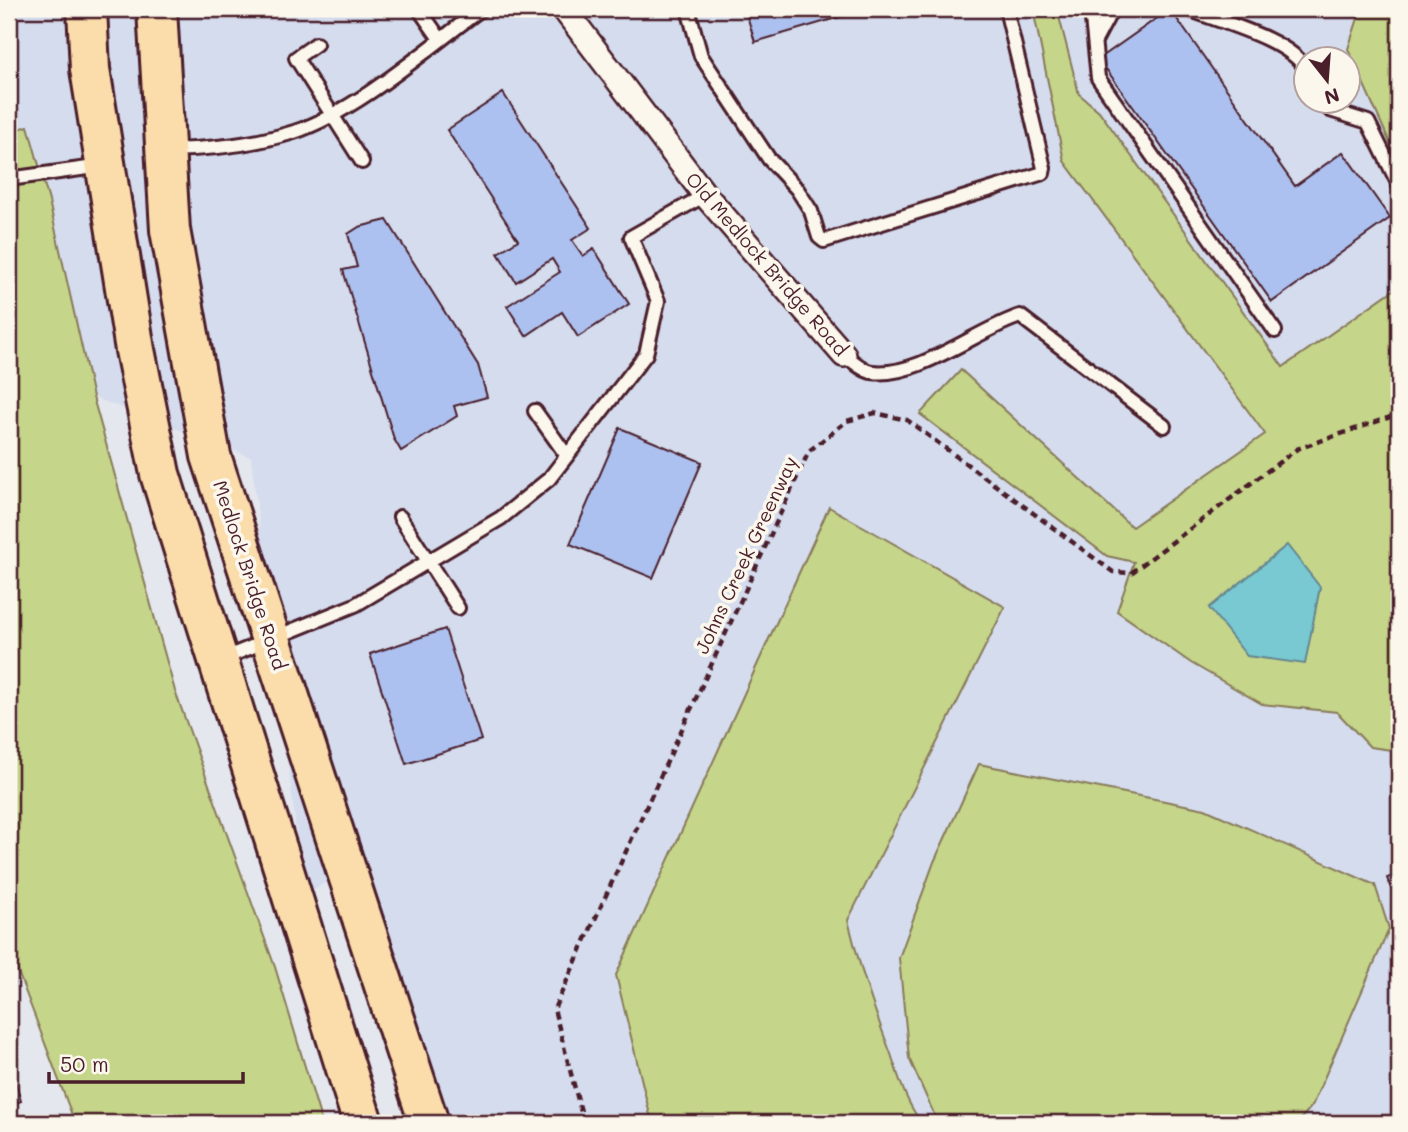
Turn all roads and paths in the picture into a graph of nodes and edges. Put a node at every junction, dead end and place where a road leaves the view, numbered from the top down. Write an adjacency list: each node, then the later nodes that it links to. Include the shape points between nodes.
1 (87, 9): 19 (highway, via 90,69)
2 (157, 9): 17 (highway, Medlock Bridge Road)
3 (419, 9): 11 (lane)
4 (481, 9): 11 (lane)
5 (564, 9): 22 (street, Old Medlock Bridge Road)
6 (688, 9): 7 (lane, via 701,56 769,159 797,189 824,241 1043,173)
7 (1006, 9)
8 (1090, 9): 12 (lane)
9 (1112, 9): 12 (lane)
10 (1188, 9): 14 (lane, via 1279,44)
11 (440, 39): 15 (lane)
12 (1094, 41): 23 (lane, via 1098,78)
13 (316, 44): 15 (lane, via 296,58)
14 (1292, 54)
15 (329, 115): 17 (lane, via 295,132 222,148); 18 (lane)
16 (1349, 116): 21 (lane, via 1368,122)
17 (166, 150): 32 (highway, Medlock Bridge Road, via 170,230 211,456)
18 (362, 162)
19 (106, 165): 20 (lane); 33 (highway, via 160,474)
20 (9, 179)
21 (1399, 185)
22 (705, 195): 24 (street, Old Medlock Bridge Road); 28 (lane, via 631,237 658,301 646,354)
23 (1275, 331)
24 (844, 355): 27 (lane, Old Medlock Bridge Road, via 871,372 904,369 1020,316)
25 (535, 411): 28 (lane)
26 (1399, 414): 36 (path, Johns Creek Greenway, via 1297,449 1131,573 1113,572 907,420 875,413 847,421 809,451 554,1009)
27 (1164, 426)
28 (567, 456): 30 (lane, via 549,479 501,518)
29 (400, 517): 30 (lane)
30 (428, 562): 31 (lane); 32 (lane, via 355,605)
31 (458, 608)
32 (271, 640): 33 (lane); 35 (highway, Medlock Bridge Road)
33 (218, 660): 34 (highway)
34 (363, 1123)
35 (429, 1123)
36 (584, 1123)

